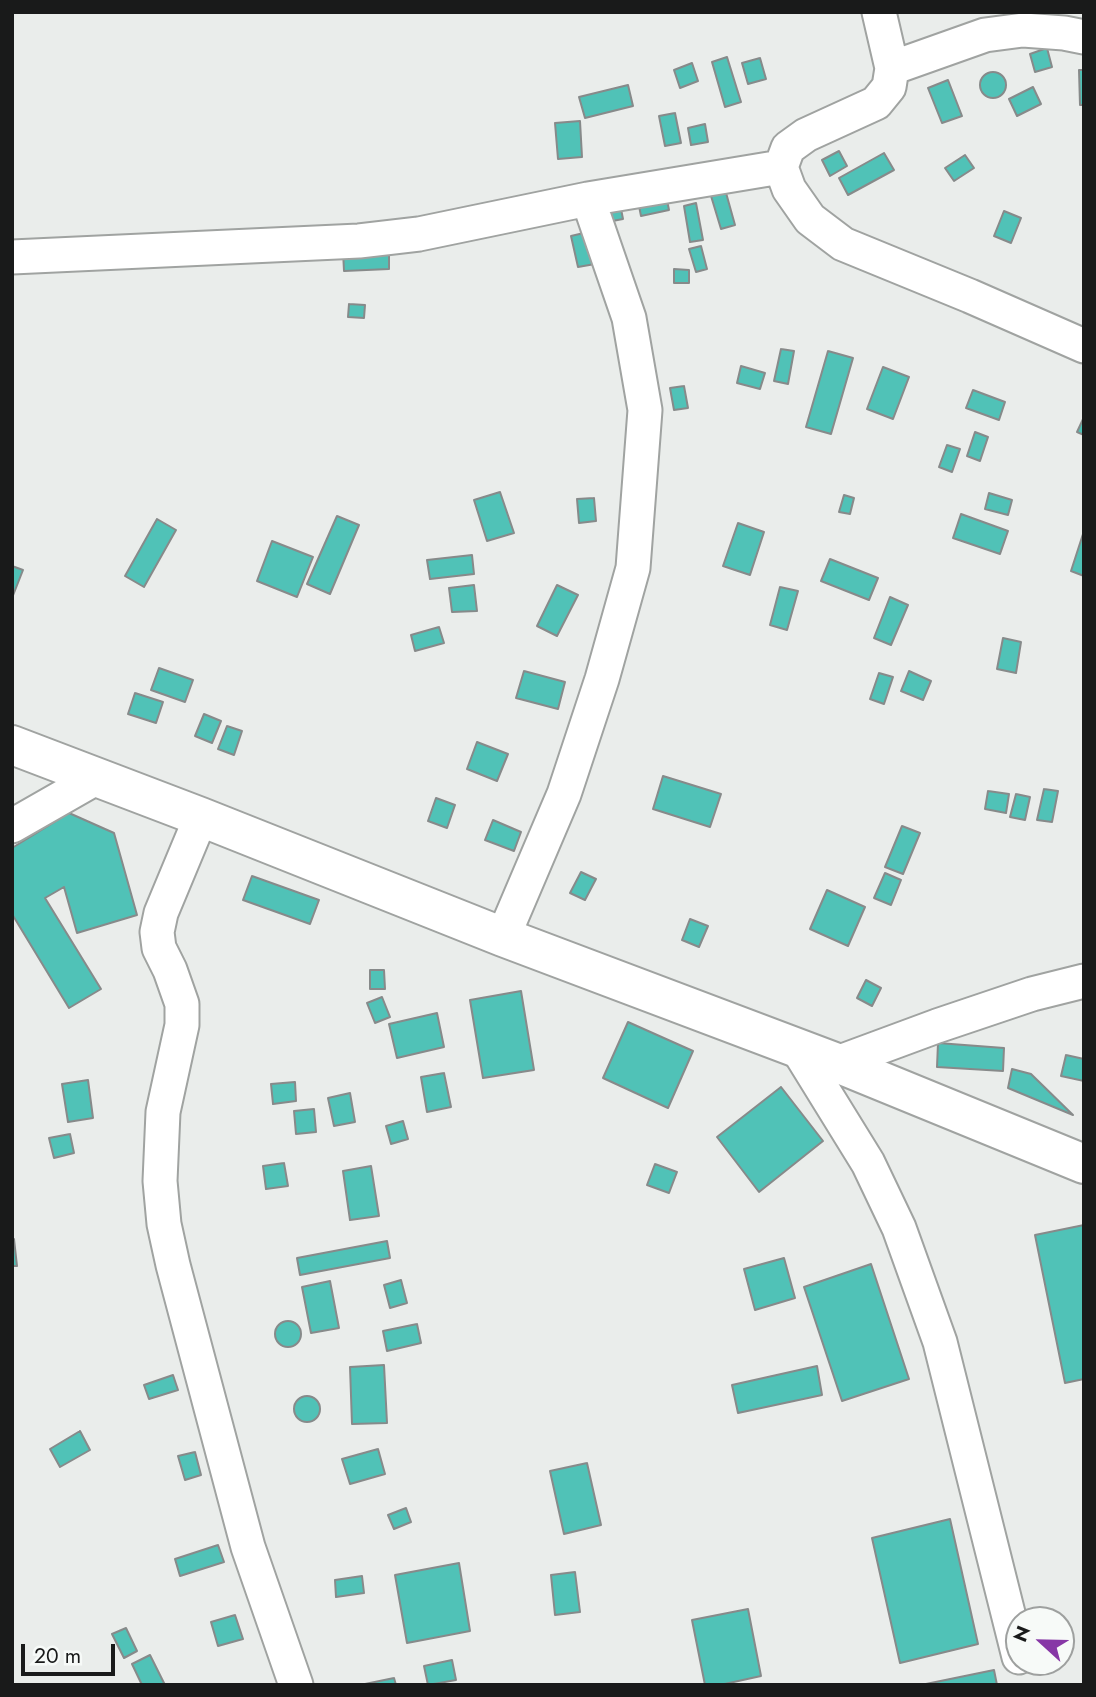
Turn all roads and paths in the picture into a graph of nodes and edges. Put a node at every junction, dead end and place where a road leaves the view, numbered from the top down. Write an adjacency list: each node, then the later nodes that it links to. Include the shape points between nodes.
1 (879, 12): 3 (street)
2 (1084, 37): 3 (street, via 1023,30 985,35)
3 (892, 68): 4 (street, via 889,87 876,103 806,135 788,148)
4 (781, 167): 5 (street); 7 (street, via 789,189 810,219 843,244)
5 (588, 199): 6 (street, via 419,234 359,241); 12 (street, via 629,318 645,410 633,568 564,794)
6 (12, 257)
7 (1084, 346)
8 (12, 745): 9 (street)
9 (96, 778): 10 (street); 11 (street)
10 (201, 817): 12 (street); 18 (street, via 157,932 182,1004 182,1025 163,1112 160,1181 164,1224 248,1547)
11 (12, 826)
12 (503, 937): 14 (street)
13 (1084, 981): 15 (street, via 1020,998)
14 (797, 1048): 15 (street); 17 (street, via 868,1163 899,1228 940,1342)
15 (837, 1063): 16 (street)
16 (1084, 1164)
17 (1006, 1606)
18 (296, 1685)

